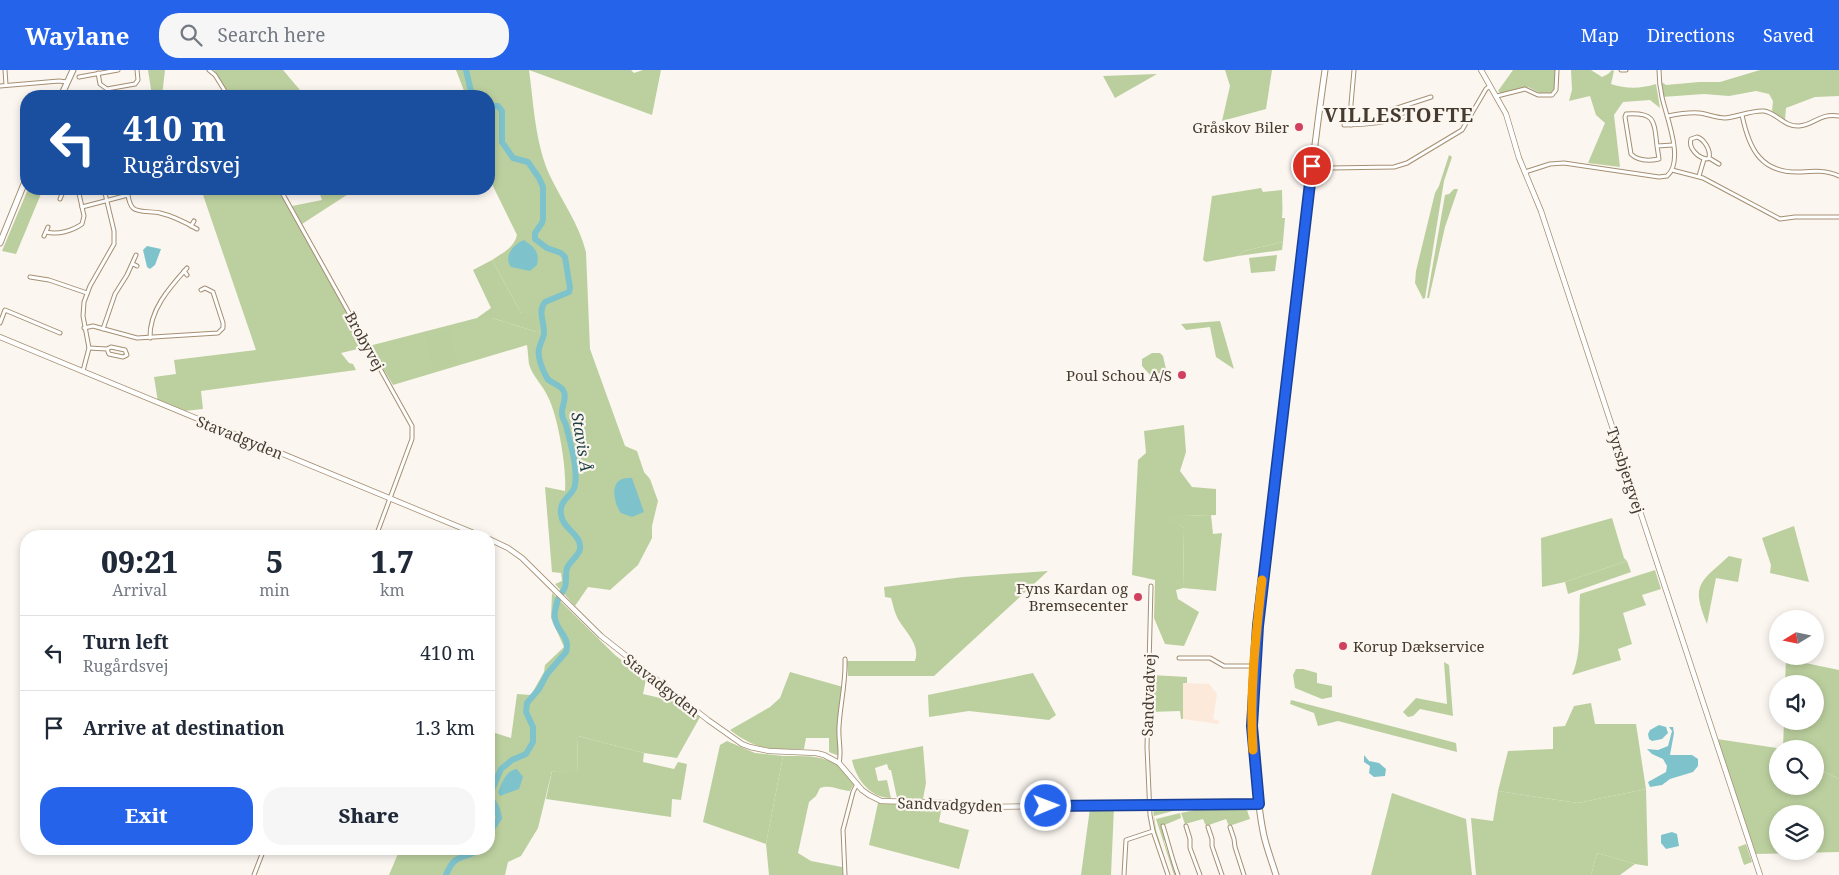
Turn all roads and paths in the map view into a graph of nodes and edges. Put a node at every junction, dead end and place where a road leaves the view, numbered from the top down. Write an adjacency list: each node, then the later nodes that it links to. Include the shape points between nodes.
1 (5, 70): 16 (street)
2 (73, 70): 15 (main road)
3 (118, 70): 13 (street)
4 (137, 70): 13 (street, via 135,84 107,89 100,84)
5 (209, 70): 20 (street)
6 (1325, 70): 88 (main road, via 1260,598)
7 (1354, 70): 29 (street)
8 (1481, 70): 18 (street, Tyrsbjergvej)
9 (1557, 70): 21 (street, via 1556,90 1552,95 1538,95 1525,89)
10 (1621, 70): 11 (street)
11 (1626, 70)
12 (1659, 70): 25 (street, via 1662,99)
13 (98, 73): 14 (street)
14 (79, 77)
15 (67, 83): 16 (street); 19 (main road)
16 (6, 85): 17 (street)
17 (0, 86)
18 (1491, 86): 21 (street, Tyrsbjergvej); 35 (street, via 1486,89 1462,130 1407,163 1394,167)
19 (64, 90)
20 (224, 90)
21 (1497, 96): 37 (street, Tyrsbjergvej)
22 (1431, 97): 23 (street)
23 (1405, 106): 27 (street, via 1388,111); 27 (street, via 1408,116)
24 (1742, 114): 25 (street, via 1726,118 1699,113); 26 (street, via 1765,111 1786,124 1797,126 1804,126 1822,116); 39 (street, via 1750,143 1764,162 1788,172 1823,171)
25 (1668, 116): 30 (street)
26 (1839, 116)
27 (1390, 120): 29 (street)
28 (1344, 125): 29 (street)
29 (1351, 125)
30 (1674, 145): 31 (street); 36 (street)
31 (1658, 146): 31 (street, via 1651,119 1643,114 1626,114 1631,154 1640,160 1659,159)
32 (1709, 158): 33 (street); 33 (street, via 1710,153 1703,140 1695,137 1690,146); 34 (street)
33 (1704, 159): 38 (street)
34 (1719, 164)
35 (1330, 168)
36 (1672, 170): 37 (street, via 1659,178 1564,163); 38 (street)
37 (1525, 172): 108 (street, Tyrsbjergvej, via 1541,211)
38 (1699, 176): 49 (street, via 1776,218)
39 (1839, 176)
40 (20, 194): 56 (main road)
41 (62, 195): 46 (street)
42 (79, 195): 48 (street)
43 (105, 195): 47 (street)
44 (283, 195): 81 (street, Brobyvej, via 412,426 412,439)
45 (128, 196): 47 (street); 51 (street, via 130,204 137,210 161,213)
46 (60, 199)
47 (106, 202): 48 (street); 69 (street, via 114,244)
48 (82, 207): 54 (street, via 84,220 78,226 57,233)
49 (1839, 217)
50 (194, 222): 51 (street)
51 (191, 226): 53 (street)
52 (48, 227): 54 (street)
53 (197, 229)
54 (46, 232): 55 (street)
55 (44, 236)
56 (0, 243)
57 (136, 255): 58 (street)
58 (133, 264): 59 (street); 73 (street, via 115,294)
59 (137, 266)
60 (187, 268): 61 (street)
61 (184, 271): 63 (street); 77 (street, via 151,320)
62 (35, 272): 65 (street)
63 (188, 275)
64 (30, 277): 65 (street)
65 (35, 277): 69 (street)
66 (205, 283): 67 (street)
67 (206, 288): 68 (street); 77 (street, via 213,292 223,322 221,331)
68 (201, 290)
69 (87, 293): 72 (street, via 82,310)
70 (0, 323): 74 (street, via 6,310)
71 (54, 325): 74 (street)
72 (84, 328): 73 (street); 78 (street)
73 (103, 329): 77 (street)
74 (52, 330): 75 (street)
75 (60, 333)
76 (0, 337): 80 (street, Stavadgyden)
77 (150, 338)
78 (89, 348): 79 (street); 80 (street)
79 (107, 349): 79 (street, via 109,354 127,355 125,350)
80 (83, 372): 81 (street, Stavadgyden)
81 (390, 499): 82 (street, Brobyvej); 83 (street, Stavadgyden)
82 (378, 530)
83 (466, 530)
84 (495, 543): 89 (street, Stavadgyden, via 522,558 628,659 734,739 759,750 816,753)
85 (1151, 586): 91 (street, Sandvadvej, via 1147,747)
86 (1179, 658): 88 (street, via 1210,658 1224,666)
87 (845, 660): 89 (street)
88 (1255, 666): 92 (main road, via 1252,726)
89 (839, 763): 90 (street, Stavadgyden)
90 (858, 784): 91 (street, Sandvadgyden, via 881,801 979,807); 100 (street, via 843,830)
91 (1150, 804): 92 (street, Sandvadgyden); 97 (street, Sandvadvej)
92 (1259, 804): 107 (main road, via 1264,838)
93 (1163, 826): 103 (street)
94 (1186, 826): 104 (street)
95 (1208, 827): 105 (street)
96 (1230, 828): 106 (street)
97 (1153, 831): 101 (street, via 1126,840); 102 (street, Sandvadvej)
98 (262, 855): 99 (street)
99 (254, 875)
100 (845, 875)
101 (1124, 875)
102 (1168, 875)
103 (1178, 875)
104 (1200, 875)
105 (1222, 875)
106 (1244, 875)
107 (1276, 875)
108 (1760, 875)

